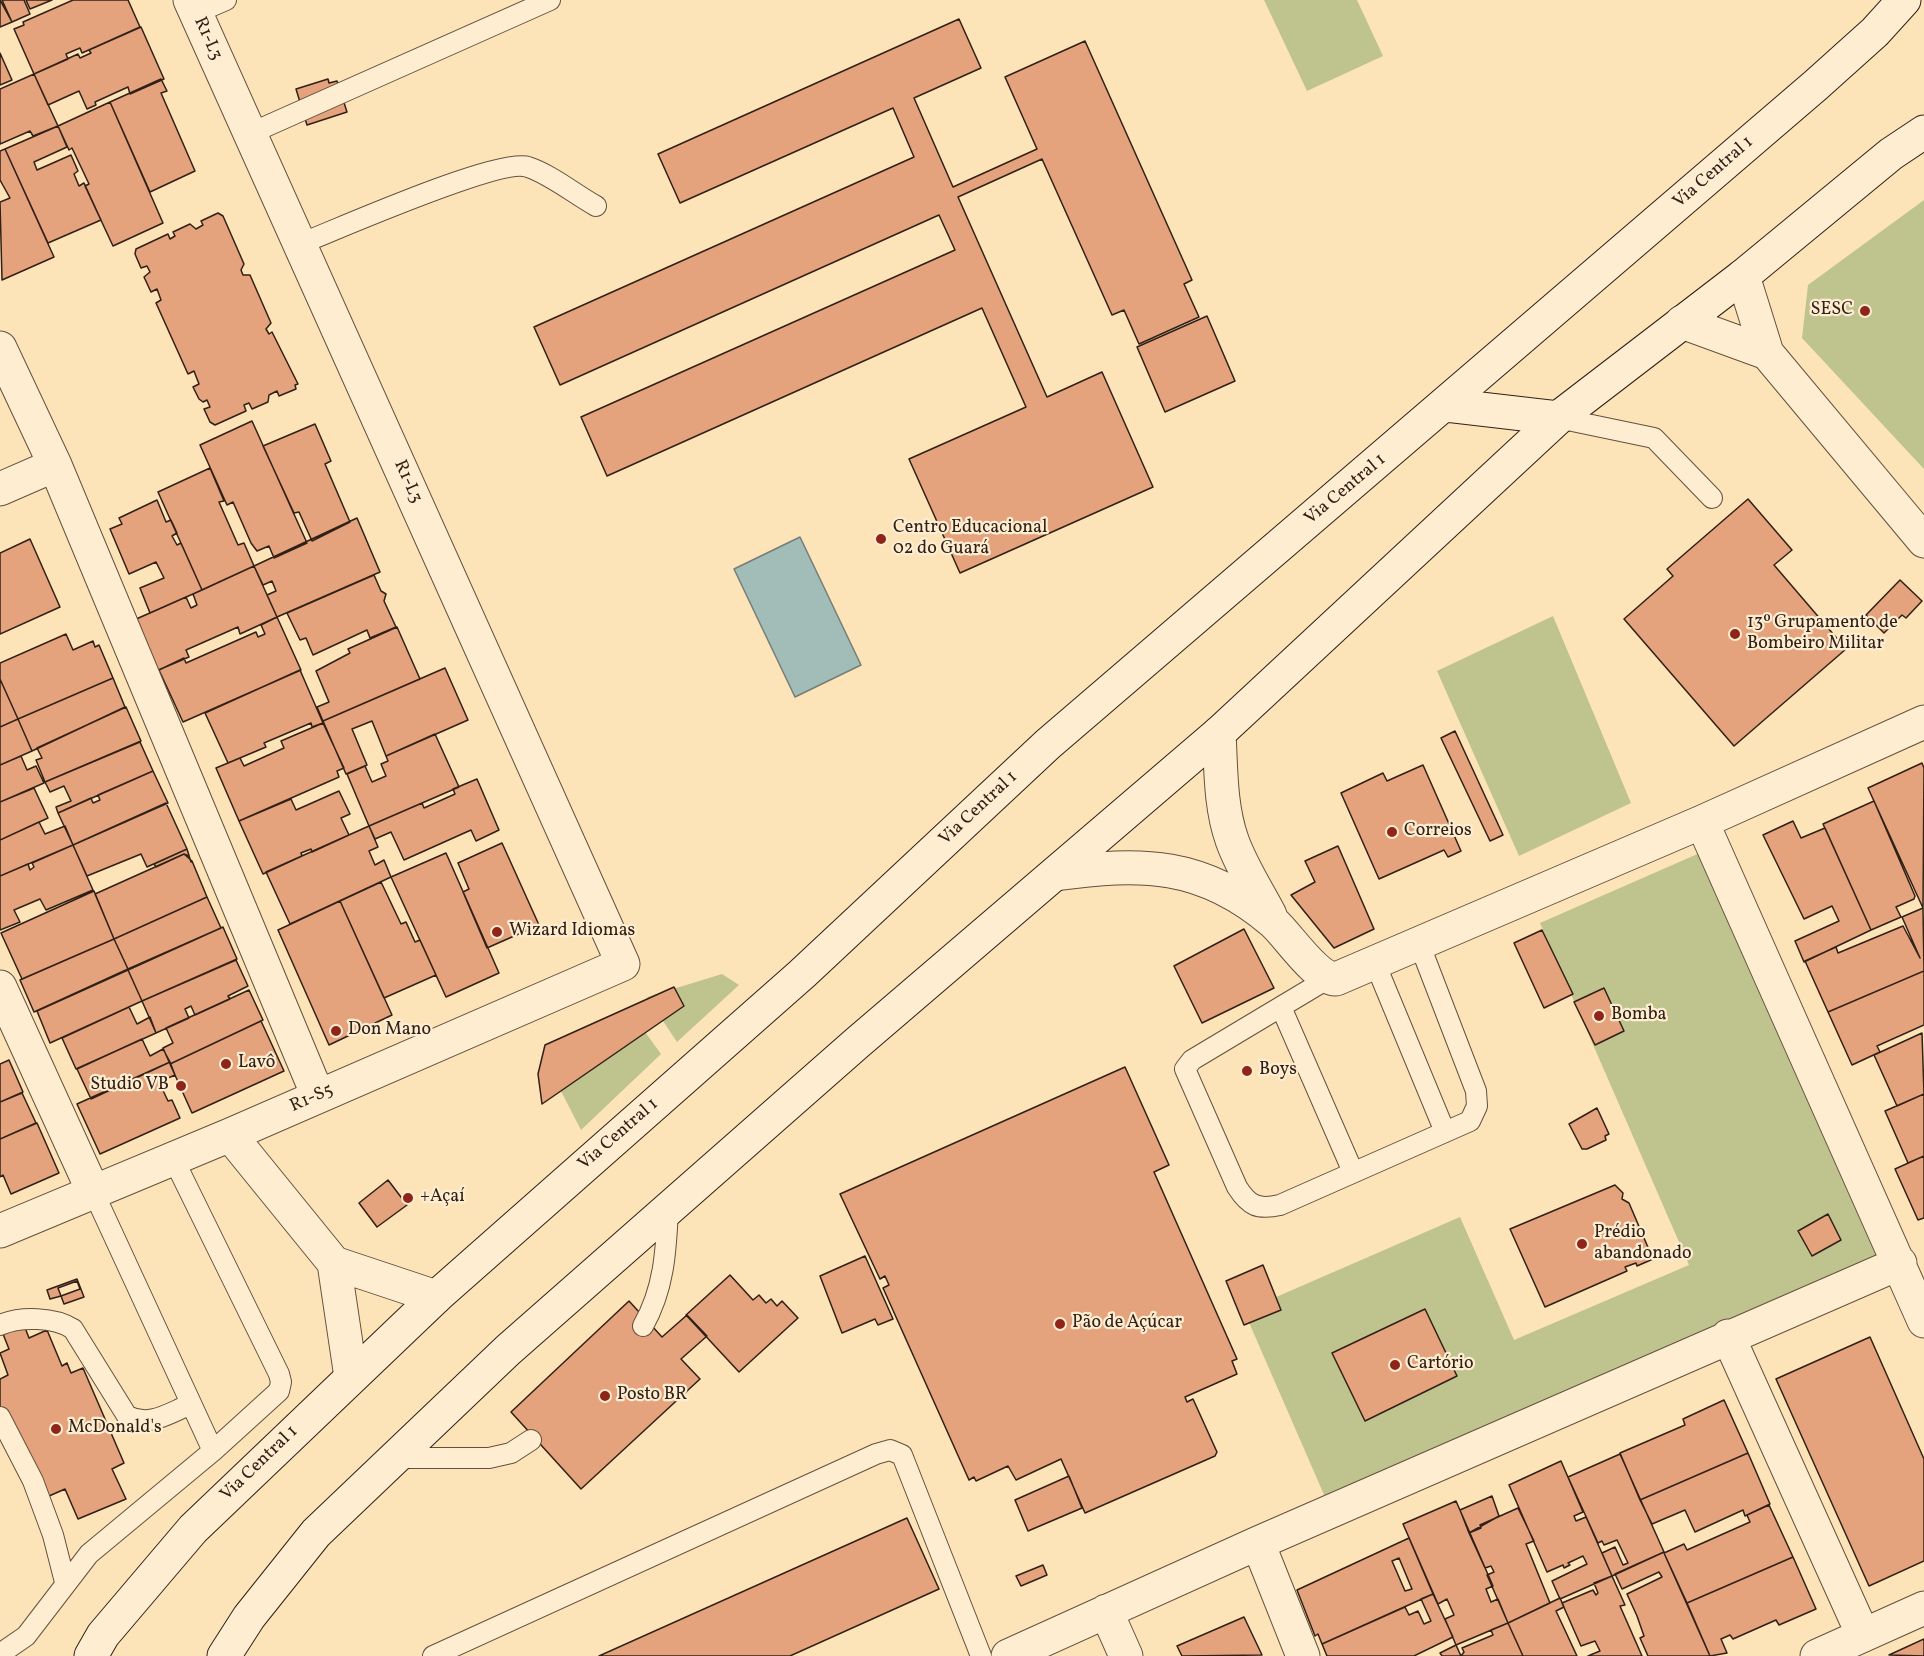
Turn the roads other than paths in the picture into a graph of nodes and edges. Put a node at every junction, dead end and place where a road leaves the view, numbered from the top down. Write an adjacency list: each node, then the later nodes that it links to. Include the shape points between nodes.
1 (226, 0): 4 (lane)
2 (550, 0): 6 (lane)
3 (1904, 0): 13 (street, Via Central 1, via 1816,85)
4 (193, 7): 6 (street, R1-L3)
5 (1924, 132): 9 (street, via 1891,154)
6 (249, 134): 8 (street, R1-L3)
7 (596, 206): 8 (lane, via 527,166 502,167 412,198)
8 (300, 244): 26 (street, R1-L3)
9 (1743, 276): 10 (street); 12 (street)
10 (1682, 322): 12 (street); 14 (street)
11 (0, 348): 15 (street)
12 (1767, 352): 18 (street)
13 (1446, 405): 14 (street); 40 (street, Via Central 1, via 1048,744 802,974)
14 (1558, 418): 17 (lane, via 1654,438); 20 (street)
15 (55, 465): 16 (street); 30 (street)
16 (0, 489)
17 (1712, 498)
18 (1924, 541)
19 (1924, 722): 21 (street)
20 (1219, 733): 22 (street); 23 (street, via 1222,793 1231,838)
21 (1702, 822): 24 (street); 39 (street)
22 (1055, 874): 23 (street, via 1171,869 1231,892); 36 (street)
23 (1273, 922): 27 (street)
24 (1419, 943): 25 (street); 31 (lane, via 1476,1091 1477,1106 1470,1121)
25 (1375, 963): 27 (street); 31 (lane)
26 (623, 964): 30 (street, R1-S5)
27 (1329, 978): 29 (lane)
28 (0, 987): 35 (street)
29 (1281, 1007): 34 (lane); 34 (lane, via 1192,1060 1185,1069 1196,1097 1237,1187 1246,1202 1255,1207 1280,1205)
30 (318, 1096): 32 (street, R1-S5)
31 (1444, 1132): 34 (lane)
32 (230, 1135): 33 (street, R1-S5); 38 (street)
33 (173, 1158): 35 (street, R1-S5); 49 (lane, via 281,1382 273,1399)
34 (1353, 1172)
35 (93, 1191): 37 (street, R1-S5); 46 (lane)
36 (668, 1210): 43 (lane, via 661,1286); 50 (street)
37 (0, 1231)
38 (334, 1263): 40 (street); 45 (street)
39 (1900, 1263): 41 (street); 44 (street)
40 (436, 1297): 45 (street, Via Central 1)
41 (1924, 1321)
42 (0, 1325): 46 (lane, via 42,1319 73,1329 127,1416 137,1421 148,1423)
43 (643, 1326)
44 (1728, 1336): 51 (street); 55 (street)
45 (351, 1377): 57 (street, Via Central 1, via 193,1528 103,1635)
46 (189, 1405): 49 (lane)
47 (0, 1417): 52 (lane, via 33,1481)
48 (531, 1440): 50 (lane, via 511,1453 489,1458)
49 (213, 1451): 52 (lane, via 96,1547)
50 (392, 1458): 58 (street, via 316,1533 249,1617)
51 (1258, 1543): 54 (street); 63 (street)
52 (65, 1582): 56 (lane, via 26,1636)
53 (1924, 1608): 55 (street)
54 (1106, 1611): 61 (street); 62 (street)
55 (1863, 1635): 64 (street)
56 (0, 1654)
57 (91, 1656)
58 (224, 1656)
59 (433, 1656): 60 (lane, via 891,1450 902,1455)
60 (981, 1656)
61 (1008, 1656)
62 (1126, 1656)
63 (1303, 1656)
64 (1817, 1656)

